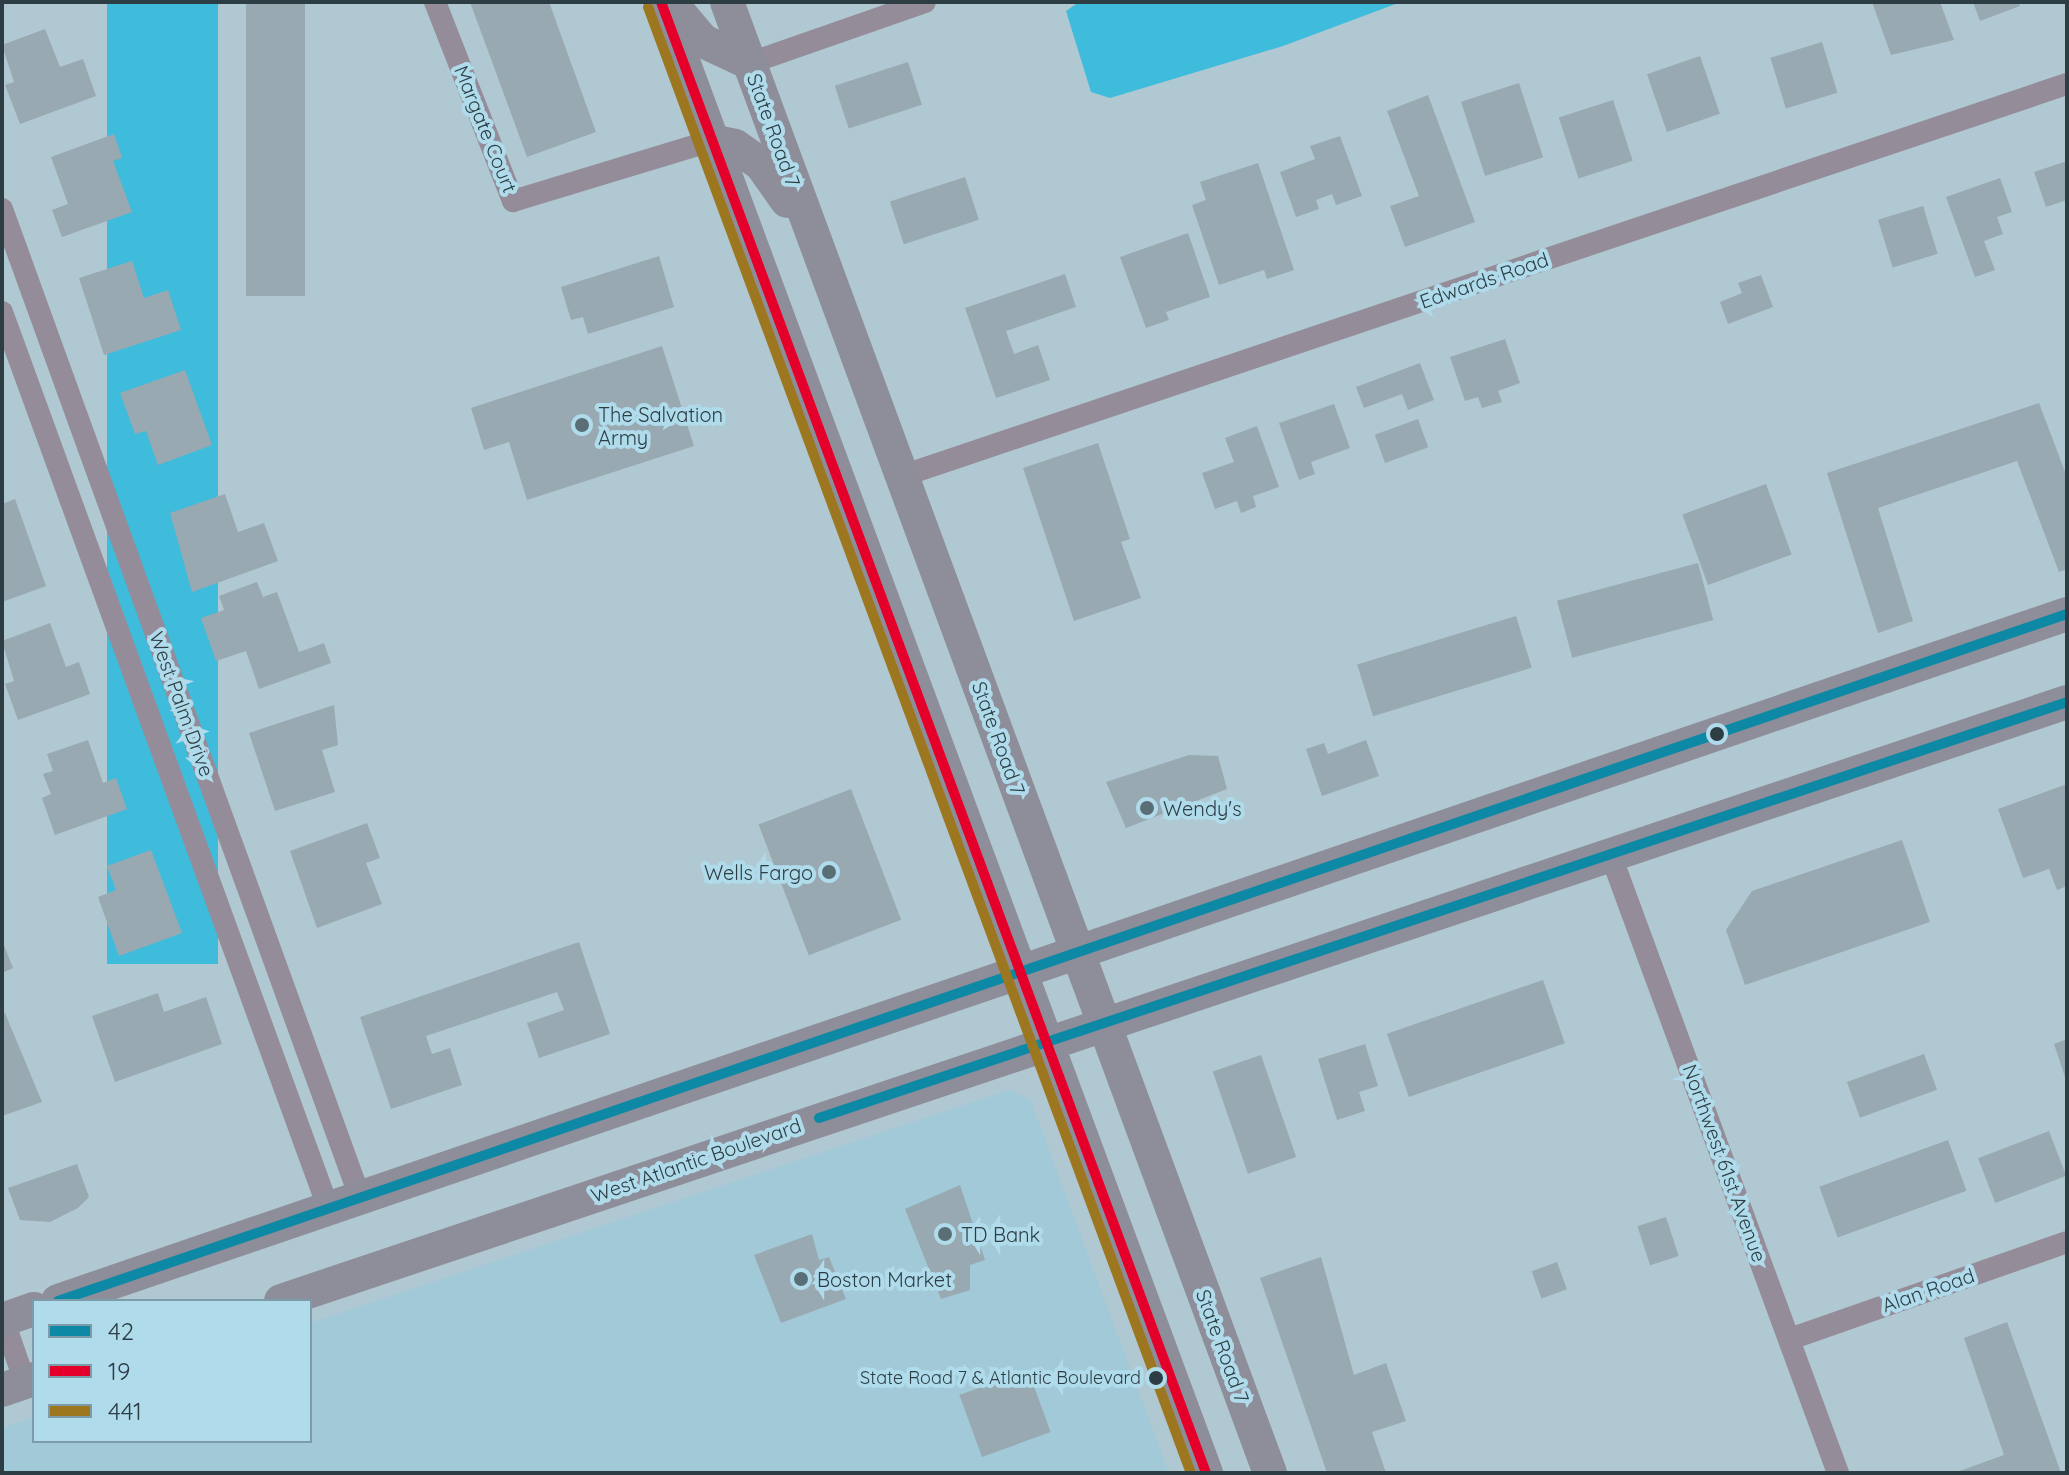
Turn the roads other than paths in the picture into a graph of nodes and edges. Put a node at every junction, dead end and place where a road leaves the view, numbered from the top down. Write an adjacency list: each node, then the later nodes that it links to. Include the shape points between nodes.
1 (435, 2): 8 (street, Margate Court, via 513,201)
2 (661, 2): 8 (main road)
3 (670, 2): 6 (main road, via 703,41)
4 (727, 2): 6 (main road, State Road 7)
5 (925, 2): 6 (street)
6 (750, 63): 10 (main road, State Road 7)
7 (2067, 84): 12 (street, Edwards Road)
8 (710, 141): 10 (main road, via 735,146 761,164); 19 (main road)
9 (2, 209): 13 (street, West Palm Drive)
10 (814, 241): 12 (main road, State Road 7)
11 (2, 312): 15 (street, West Palm Drive)
12 (902, 476): 18 (main road, State Road 7)
13 (147, 611): 15 (street); 22 (street, West Palm Drive)
14 (2067, 614): 18 (main road)
15 (115, 623): 23 (street, West Palm Drive)
16 (2067, 702): 17 (main road, West Atlantic Boulevard)
17 (1610, 853): 20 (main road, West Atlantic Boulevard); 29 (street, Northwest 61st Avenue)
18 (1078, 953): 19 (main road); 20 (main road, State Road 7)
19 (1020, 974): 21 (main road); 24 (main road)
20 (1103, 1024): 21 (main road, West Atlantic Boulevard); 32 (main road, State Road 7)
21 (1047, 1041): 27 (main road, West Atlantic Boulevard); 31 (main road)
22 (311, 1055): 23 (street); 24 (street, West Palm Drive)
23 (277, 1067): 24 (street, West Palm Drive)
24 (345, 1205): 26 (main road)
25 (2067, 1242): 29 (street, Alan Road)
26 (64, 1299)
27 (287, 1299)
28 (10, 1316): 30 (street)
29 (1790, 1339): 33 (street, Northwest 61st Avenue)
30 (20, 1384)
31 (1206, 1473)
32 (1270, 1473)
33 (1838, 1473)

